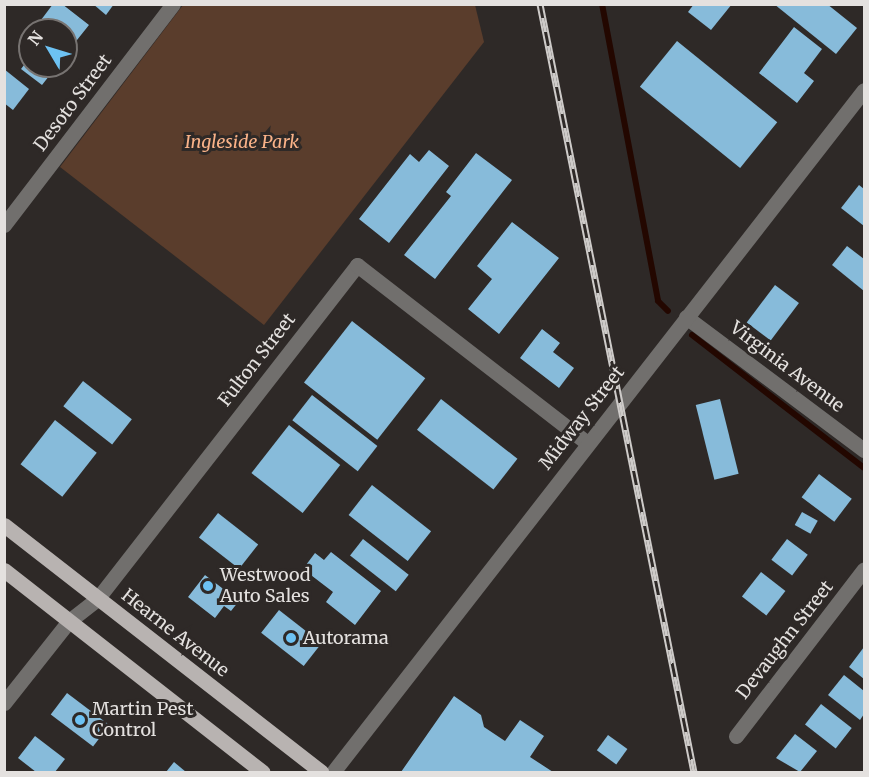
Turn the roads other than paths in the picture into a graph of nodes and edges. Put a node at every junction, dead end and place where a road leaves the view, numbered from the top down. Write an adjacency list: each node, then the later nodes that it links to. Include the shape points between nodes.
1 (173, 4): 3 (street, Desoto Street)
2 (864, 90): 4 (street, Midway Street)
3 (4, 225)
4 (686, 317): 5 (street, Midway Street); 6 (street, Virginia Avenue)
5 (587, 443): 10 (street, Fulton Street, via 357,265); 16 (street, Midway Street)
6 (864, 450)
7 (4, 525): 10 (main road, Hearne Avenue)
8 (864, 569): 13 (street, Devaughn Street)
9 (4, 570): 11 (main road)
10 (98, 598): 11 (street, Fulton Street); 15 (main road, Hearne Avenue)
11 (69, 621): 12 (street, Fulton Street); 14 (main road)
12 (4, 703)
13 (736, 735)
14 (263, 772)
15 (321, 772)
16 (333, 772)

